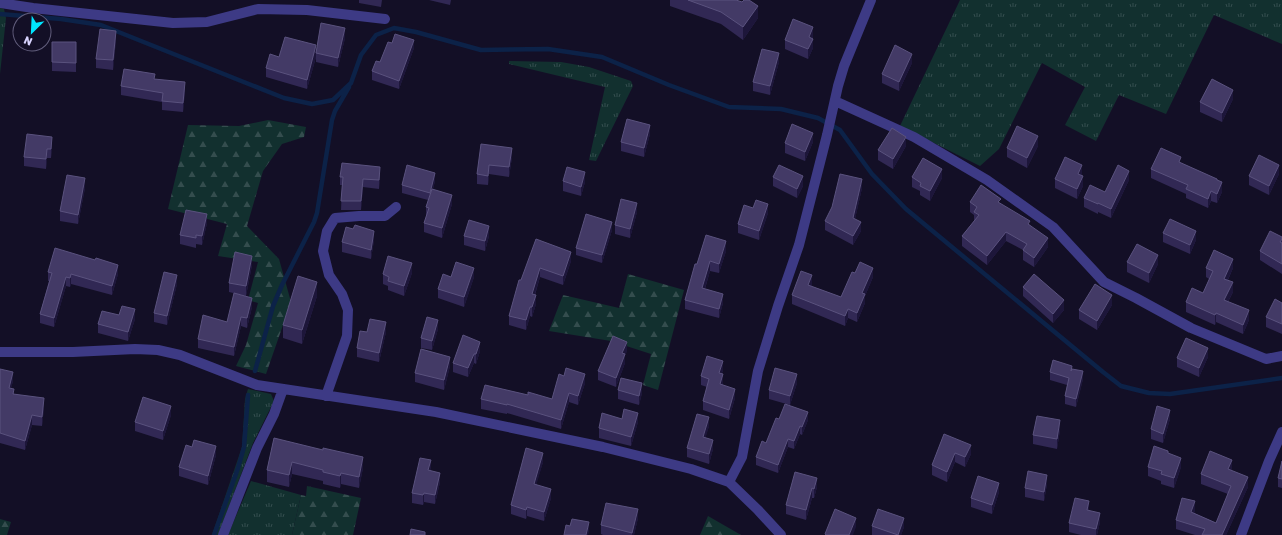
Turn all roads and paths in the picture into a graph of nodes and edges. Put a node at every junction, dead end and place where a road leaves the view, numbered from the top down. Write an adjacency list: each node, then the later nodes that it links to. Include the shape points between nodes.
1 (871, 0): 4 (street, via 844,66)
2 (0, 3): 3 (street, via 173,22 207,22 258,9 307,10)
3 (385, 20)
4 (835, 102): 7 (street, via 914,137 987,180 1053,227 1104,282 1191,328 1266,360); 11 (street, via 799,245 758,371 742,457)
5 (396, 207): 9 (street, via 384,216 335,218 327,231 323,251 329,275 342,294 348,310 347,336)
6 (0, 352): 8 (street, via 158,350 180,355 256,385)
7 (1282, 356)
8 (283, 389): 9 (street); 12 (street)
9 (326, 396): 11 (street, via 436,412 603,447 691,469)
10 (1282, 432): 14 (street)
11 (729, 482): 13 (street)
12 (223, 535)
13 (781, 535)
14 (1241, 535)

